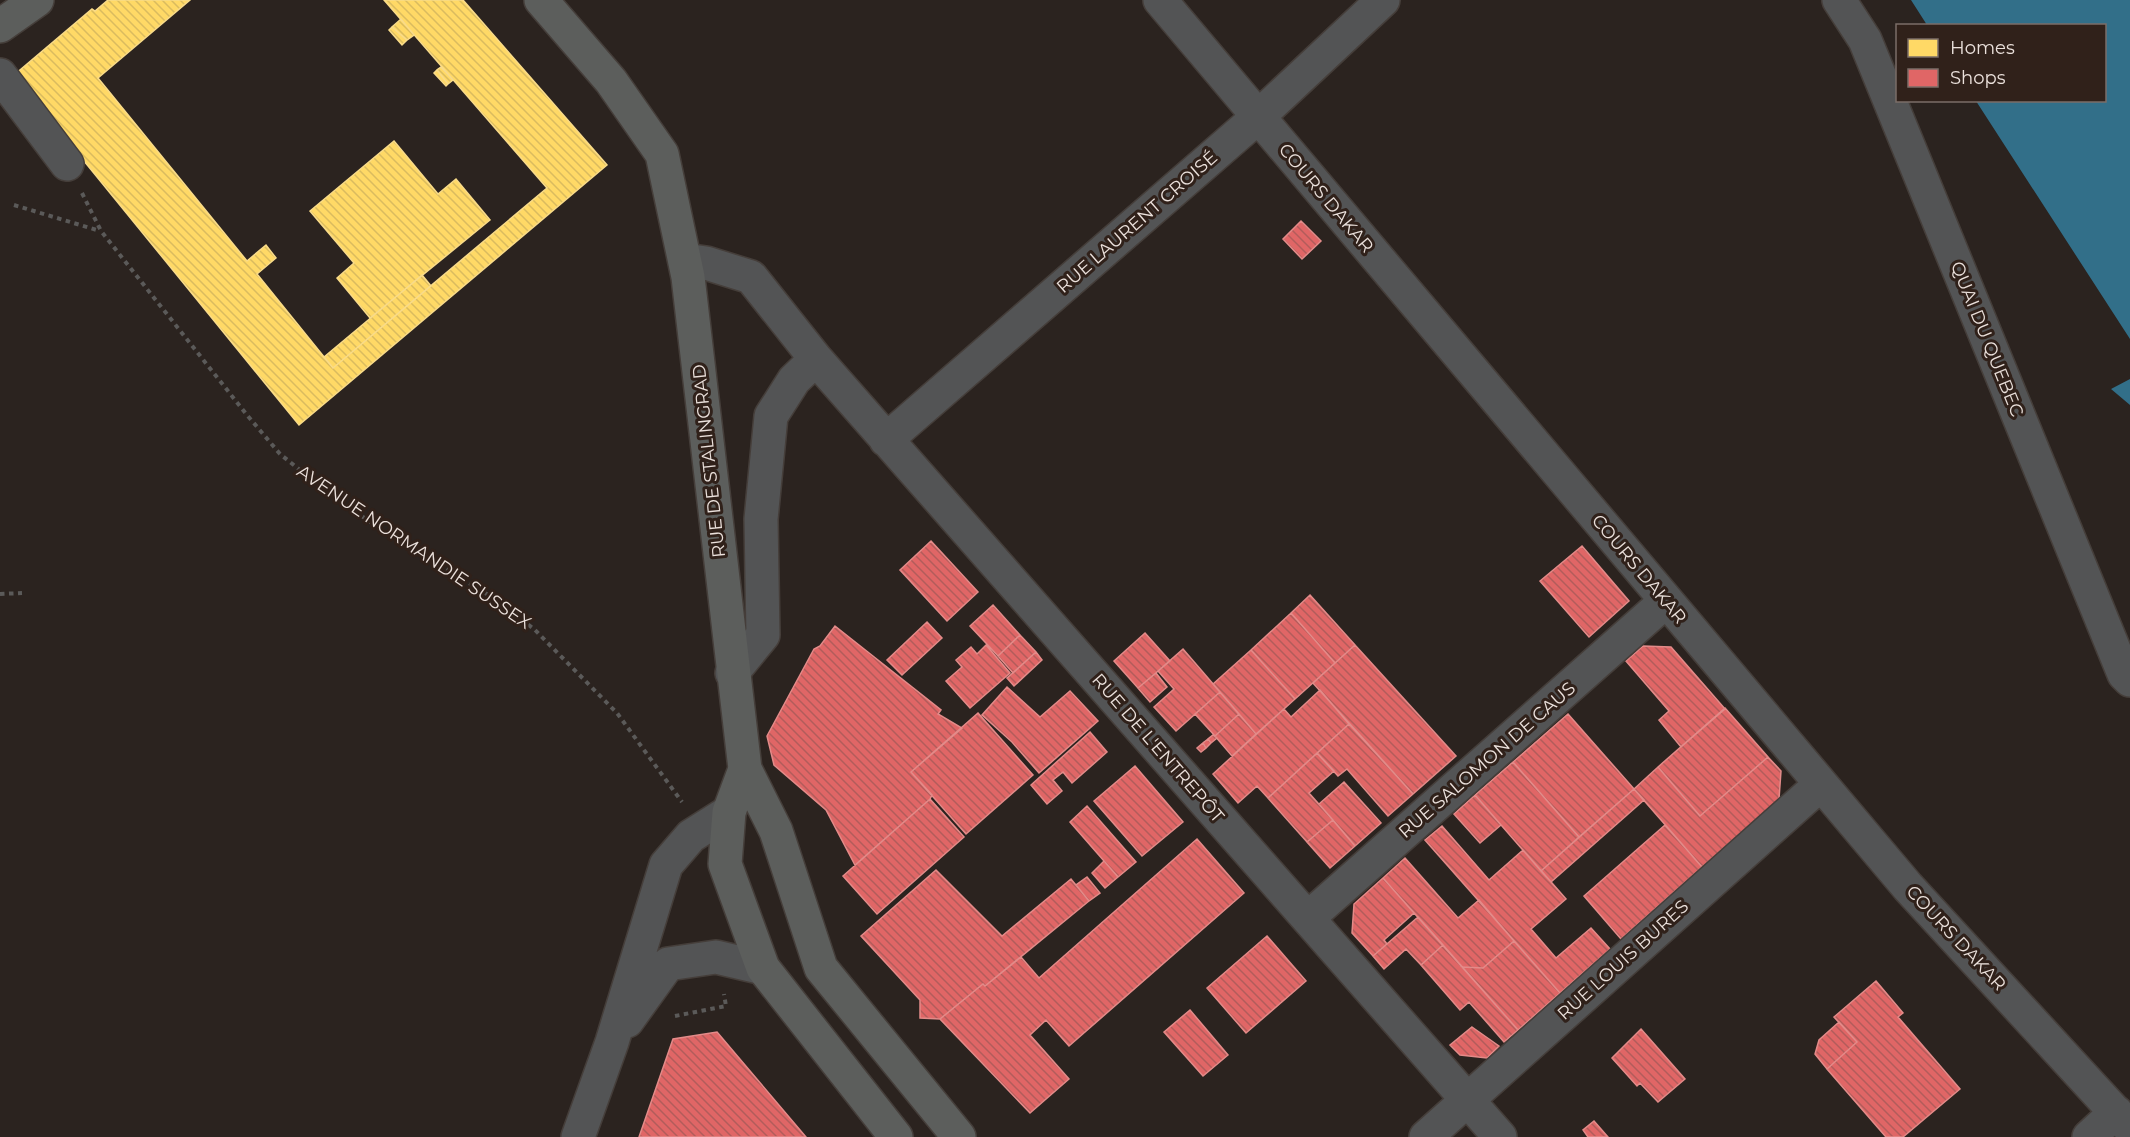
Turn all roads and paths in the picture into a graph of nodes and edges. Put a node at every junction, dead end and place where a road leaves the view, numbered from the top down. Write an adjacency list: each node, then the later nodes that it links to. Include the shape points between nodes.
1 (37, 0): 6 (main road)
2 (540, 0): 11 (main road, RUE DE STALINGRAD, via 611,81 662,154)
3 (1160, 0): 8 (street, COURS DAKAR)
4 (1383, 0): 8 (street, RUE LAURENT CROISÉ)
5 (1839, 0): 18 (street, QUAI DU QUEBEC, via 1865,39 2124,674)
6 (0, 26)
7 (0, 75): 9 (street)
8 (1258, 117): 13 (street, RUE LAURENT CROISÉ); 16 (street, COURS DAKAR)
9 (67, 165)
10 (14, 205): 21 (path, AVENUE NORMANDIE SUSSEX, via 101,231 280,454 373,524 490,596 534,629 616,713)
11 (685, 260): 12 (street, RUE DE L'ENTREPÔT, via 751,277); 17 (main road, RUE DE STALINGRAD)
12 (816, 359): 13 (street, RUE DE L'ENTREPÔT); 17 (street, via 794,381 771,416 761,519 763,635)
13 (886, 440): 23 (street, RUE DE L'ENTREPÔT)
14 (22, 593): 15 (path)
15 (0, 594)
16 (1666, 601): 20 (street, COURS DAKAR); 23 (street, RUE SALOMON DE CAUS)
17 (732, 673): 19 (main road, RUE DE STALINGRAD)
18 (2130, 680)
19 (745, 769): 22 (main road); 30 (main road, via 776,831 821,968)
20 (1821, 784): 26 (street, RUE LOUIS BURES); 27 (street, COURS DAKAR, via 1908,886)
21 (684, 805)
22 (729, 812): 24 (main road, via 725,864); 25 (street, via 691,836 666,865)
23 (1308, 918): 26 (street, RUE DE L'ENTREPÔT)
24 (763, 968): 25 (street, via 716,957 668,964); 29 (main road)
25 (612, 1042): 28 (street)
26 (1467, 1100): 31 (street, RUE LOUIS BURES); 32 (street, RUE DE L'ENTREPÔT)
27 (2123, 1120): 33 (street)
28 (578, 1137)
29 (896, 1137)
30 (959, 1137)
31 (1426, 1137)
32 (1500, 1137)
33 (2089, 1137)

